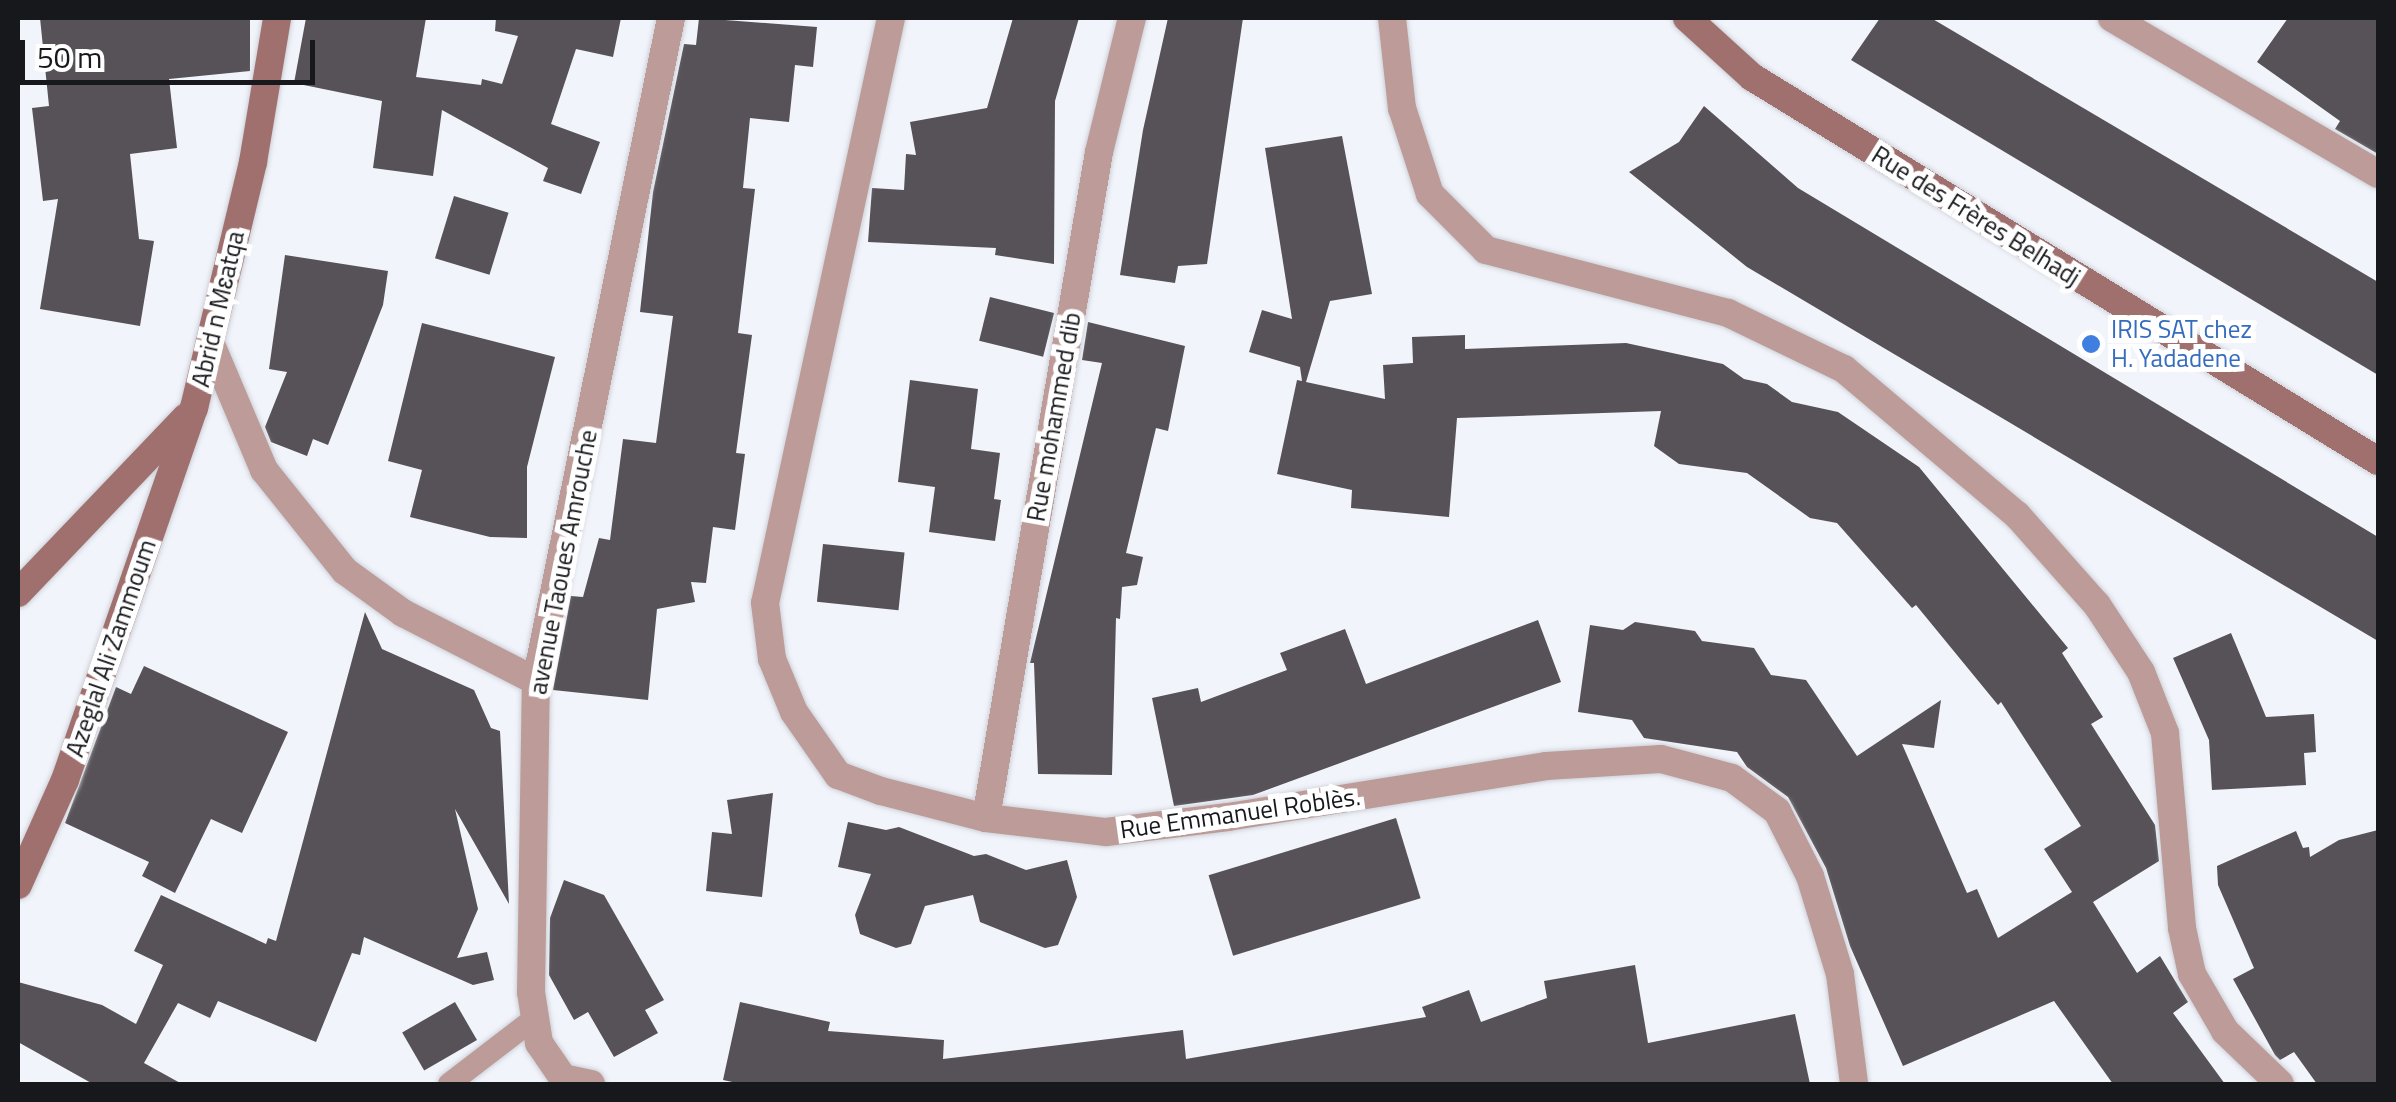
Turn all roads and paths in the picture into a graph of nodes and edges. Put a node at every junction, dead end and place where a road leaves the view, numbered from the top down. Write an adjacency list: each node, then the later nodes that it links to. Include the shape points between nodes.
1 (278, 18): 9 (main road, Abrid n Mɛatqa, via 253,162)
2 (671, 18): 13 (street, avenue Taoues Amrouche)
3 (891, 18): 14 (street, Rue Emmanuel Roblès., via 765,603 772,659 794,712 838,775)
4 (1132, 18): 14 (street, Rue mohammed dib, via 1099,152)
5 (1392, 18): 20 (street, via 1402,108 1430,194 1486,250 1728,313 1844,369 2017,515 2097,606 2141,672 2165,733 2192,974 2225,1031)
6 (1688, 18): 11 (main road, Rue des Frères Belhadj, via 1752,76)
7 (2112, 18): 8 (street)
8 (2378, 174)
9 (210, 342): 10 (main road, Abrid n Mɛatqa); 13 (street, via 264,470 344,572 403,612)
10 (194, 408): 12 (main road, Abrid n Mɛatqa); 15 (main road, Azeglal Ali Zammoum, via 65,780)
11 (2378, 461)
12 (18, 592)
13 (536, 681): 16 (street, avenue Taoues Amrouche)
14 (986, 818): 19 (street, Rue Emmanuel Roblès., via 1106,832 1546,766 1642,760 1732,778 1778,811 1810,876 1840,974)
15 (18, 884)
16 (535, 1018): 17 (lane); 18 (street, avenue Taoues Amrouche, via 539,1043 564,1078)
17 (449, 1084)
18 (591, 1084)
19 (1854, 1084)
20 (2280, 1084)

